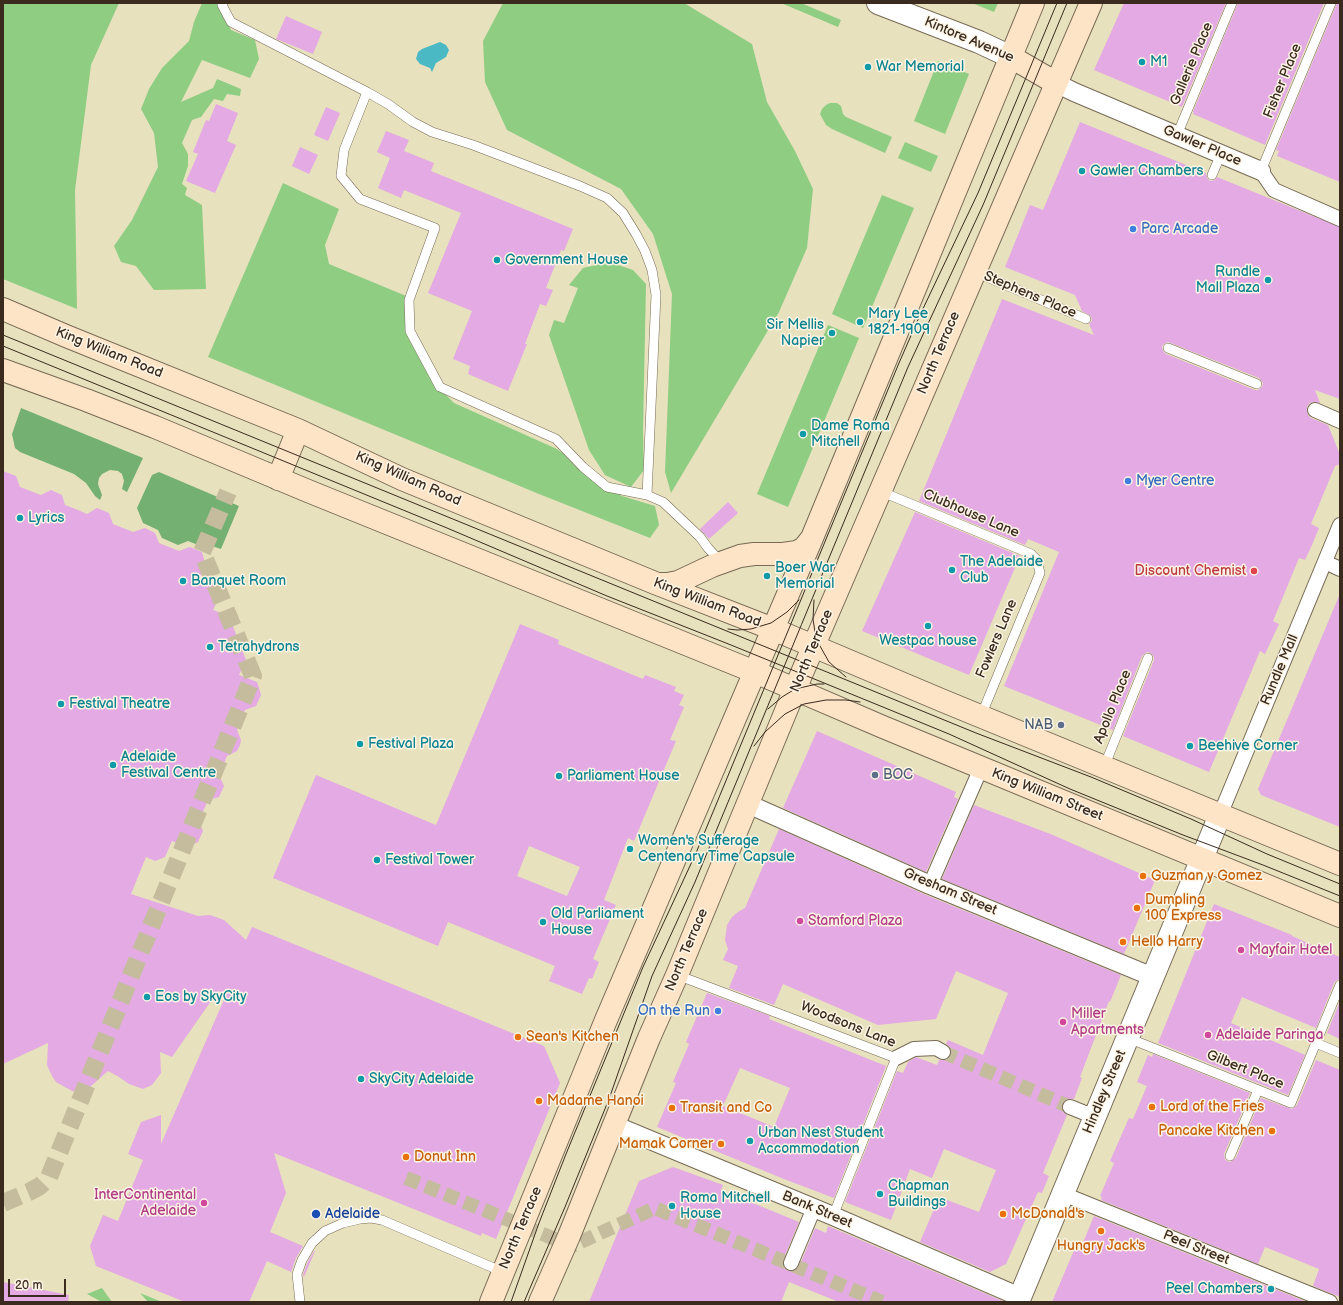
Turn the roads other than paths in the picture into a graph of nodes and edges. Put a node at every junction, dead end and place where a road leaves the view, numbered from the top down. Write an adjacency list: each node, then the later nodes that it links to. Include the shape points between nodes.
1 (223, 3): 9 (lane, via 232,22)
2 (878, 3): 7 (street, Kintore Avenue, via 980,42)
3 (1033, 3): 7 (main road, North Terrace)
4 (1091, 3): 8 (main road, North Terrace)
5 (1232, 3): 10 (lane, Gallerie Place)
6 (1331, 3): 12 (lane, Fisher Place)
7 (1011, 57): 8 (main road, Kintore Avenue); 28 (main road, North Terrace)
8 (1056, 83): 10 (street, Gawler Place); 15 (main road, North Terrace)
9 (367, 92): 26 (lane, via 432,132 474,145 580,186 607,198 623,214 645,251 652,270 656,295); 26 (lane, via 344,150 341,176 360,199 435,228 409,300 409,308 410,331 440,387 556,439 607,487)
10 (1177, 135): 11 (street, Gawler Place)
11 (1221, 154): 12 (street, Gawler Place); 13 (lane)
12 (1262, 171): 14 (street, via 1274,190)
13 (1212, 175)
14 (1340, 219)
15 (975, 272): 17 (lane, Stephens Place); 25 (main road, North Terrace)
16 (3, 309): 23 (main road, King William Road)
17 (1086, 319)
18 (1168, 348): 20 (lane)
19 (3, 370): 24 (main road, via 86,400)
20 (1257, 384)
21 (1315, 410): 22 (street)
22 (1340, 421)
23 (298, 430): 24 (main road); 33 (main road, King William Road, via 402,479)
24 (278, 479): 37 (main road)
25 (880, 490): 32 (lane, Clubhouse Lane, via 1031,554 1037,560); 35 (main road, North Terrace)
26 (647, 495): 29 (lane, via 663,502)
27 (1340, 525): 30 (street, Rundle Mall)
28 (812, 538): 29 (main road, via 797,552 746,555); 34 (main road, North Terrace)
29 (722, 562): 33 (main road, via 678,582)
30 (1325, 562): 31 (street); 43 (street, Rundle Mall)
31 (1340, 569)
32 (1040, 573): 39 (lane, Fowlers Lane)
33 (655, 583): 34 (main road, King William Road)
34 (773, 629): 35 (main road, King William Road); 37 (main road, North Terrace)
35 (814, 646): 38 (main road, North Terrace); 39 (main road)
36 (1148, 658): 40 (lane, Apollo Place)
37 (755, 672): 38 (main road, King William Street); 65 (main road, North Terrace, via 606,1020)
38 (795, 690): 41 (main road, King William Street); 42 (main road, North Terrace)
39 (981, 716): 40 (main road)
40 (1104, 767): 43 (main road)
41 (981, 768): 44 (main road, King William Street); 46 (street)
42 (748, 804): 46 (street, Gresham Street); 48 (main road, North Terrace)
43 (1220, 815): 44 (street, Hindley Street); 45 (main road)
44 (1202, 859): 47 (main road, King William Street); 49 (street, Hindley Street)
45 (1339, 860)
46 (930, 884): 49 (street, Gresham Street)
47 (1340, 916)
48 (677, 975): 55 (lane, Woodsons Lane); 59 (main road, North Terrace)
49 (1153, 977): 51 (street, Hindley Street)
50 (1340, 985): 52 (lane, Gilbert Place)
51 (1128, 1038): 56 (lane, Gilbert Place); 58 (street, Hindley Street)
52 (1316, 1043): 54 (lane); 56 (lane, Gilbert Place, via 1290,1103)
53 (943, 1052): 55 (street, via 936,1048 914,1049)
54 (1340, 1053)
55 (896, 1058): 63 (lane, Woodsons Lane)
56 (1258, 1090): 60 (lane)
57 (1070, 1107): 58 (street)
58 (1095, 1117): 61 (street, Hindley Street)
59 (614, 1125): 62 (street, Bank Street); 69 (main road, North Terrace)
60 (1230, 1156)
61 (1063, 1194): 66 (street, Hindley Street); 70 (street, Peel Street)
62 (814, 1208): 63 (street, Bank Street); 64 (street)
63 (833, 1216): 66 (street, Bank Street)
64 (791, 1263)
65 (503, 1272): 67 (lane, via 382,1220 360,1219 342,1223 325,1231 312,1243 297,1274); 68 (main road, North Terrace)
66 (1019, 1299)
67 (300, 1302)
68 (491, 1302)
69 (540, 1302)
70 (1330, 1302)

